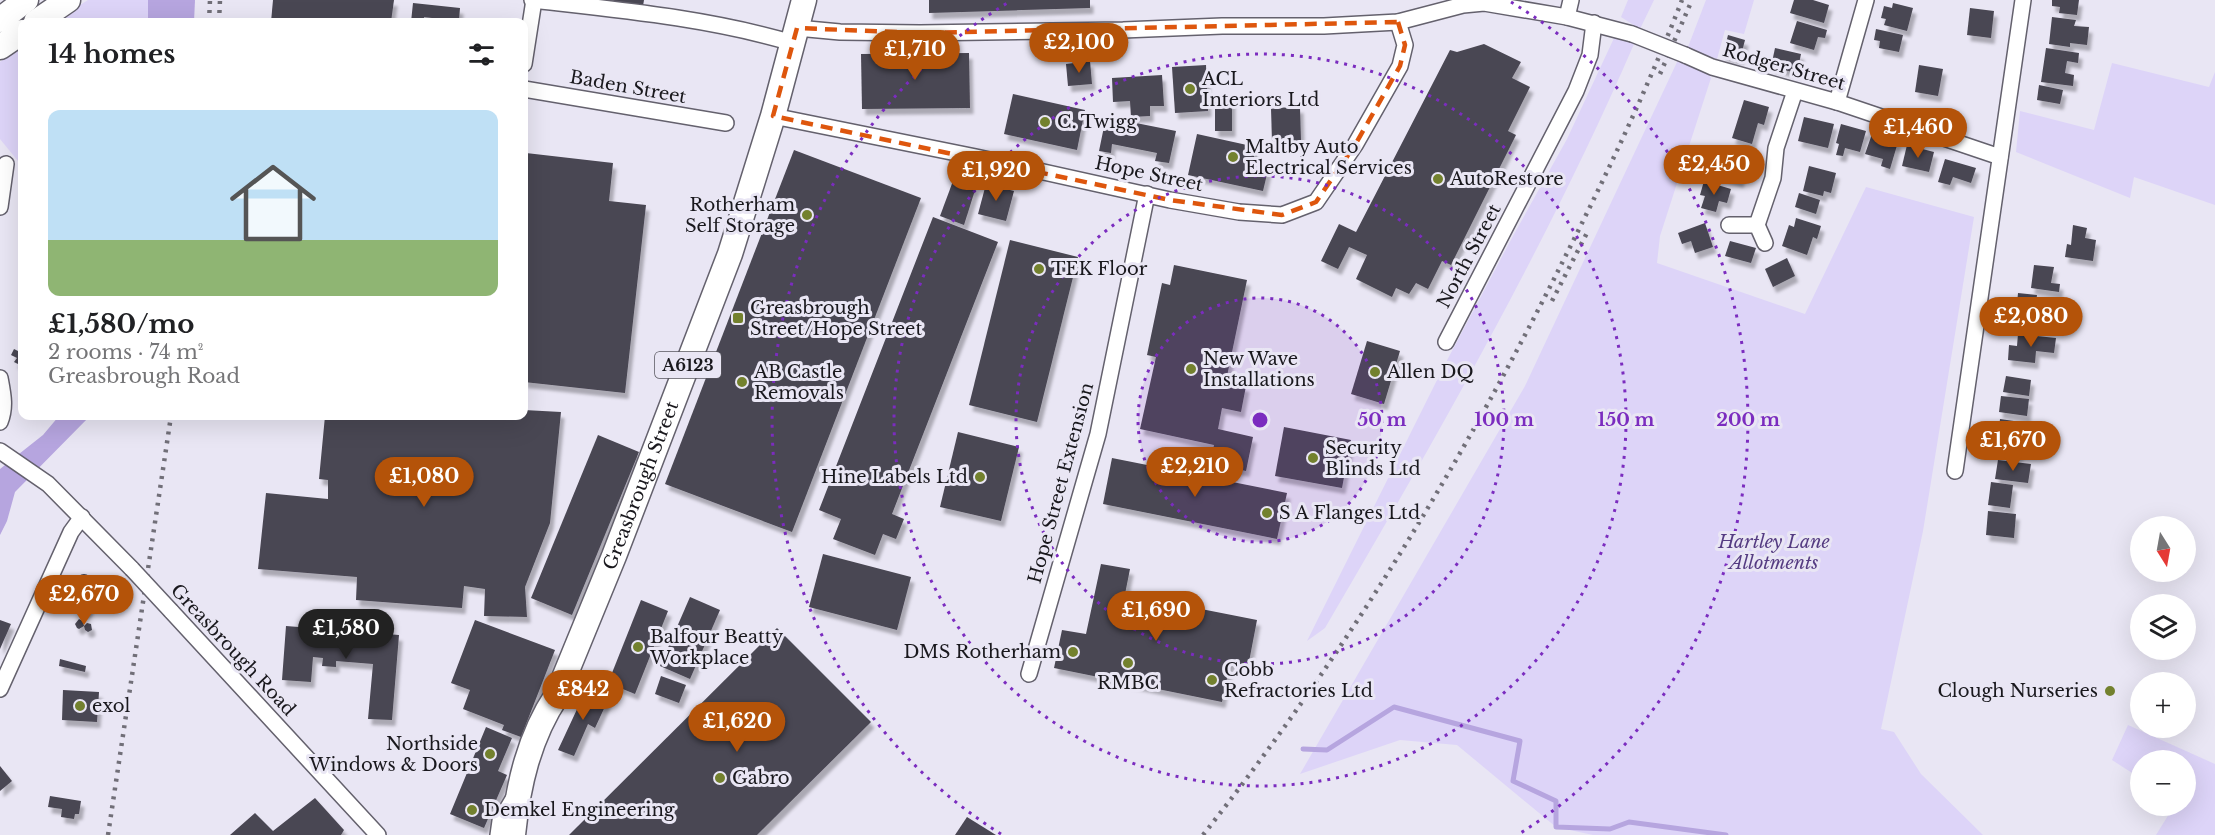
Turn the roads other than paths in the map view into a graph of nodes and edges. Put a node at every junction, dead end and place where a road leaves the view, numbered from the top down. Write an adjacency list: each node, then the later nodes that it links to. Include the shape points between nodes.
1 (26, 0): 10 (main road)
2 (68, 0): 9 (main road)
3 (533, 0): 14 (street, Rodger Street); 15 (street)
4 (804, 0): 14 (main road, Greasbrough Street / A6123)
5 (1571, 0): 8 (street)
6 (1866, 0): 19 (street)
7 (2023, 0): 22 (street)
8 (1567, 17): 11 (street, Rodger Street, via 1484,3); 12 (street, Rodger Street)
9 (42, 18)
10 (0, 20)
11 (1398, 22): 14 (street, Rodger Street); 24 (street, Hope Street, via 1405,45 1400,66 1355,145 1316,202 1282,215 1239,212)
12 (1594, 23): 18 (street, Rodger Street, bridge, via 1712,67); 29 (street, North Street, via 1590,55 1576,91)
13 (18, 35): 16 (main road)
14 (795, 35): 20 (main road, Greasbrough Street / A6123)
15 (528, 36)
16 (0, 47)
17 (528, 90): 21 (street, Baden Street)
18 (1795, 91): 19 (street, Rodger Street); 27 (street)
19 (1837, 102): 22 (street, Rodger Street)
20 (773, 116): 24 (street, Hope Street); 37 (main road, Greasbrough Street / A6123, via 730,254)
21 (726, 123)
22 (2000, 157): 33 (street)
23 (6, 164): 25 (street)
24 (1148, 194): 35 (street, Hope Street Extension, via 1098,434)
25 (0, 207)
26 (1729, 225): 27 (street)
27 (1757, 225): 28 (street)
28 (1765, 243)
29 (1446, 342)
30 (0, 378): 31 (street, via 4,399)
31 (0, 422)
32 (4, 453): 34 (street, Greasbrough Road, via 48,484)
33 (1955, 471)
34 (82, 517): 36 (street, via 71,532); 39 (street, Greasbrough Road, bridge)
35 (1029, 674)
36 (0, 689)
37 (557, 695): 38 (main road, Greasbrough Street / A6123, via 544,714); 42 (main road, Greasbrough Street / A6123, via 554,720 539,766)
38 (518, 790): 40 (street, Greasbrough Street, via 500,821); 41 (main road, Greasbrough Street / A6123)
39 (368, 831)
40 (498, 835)
41 (513, 835)
42 (528, 835)

